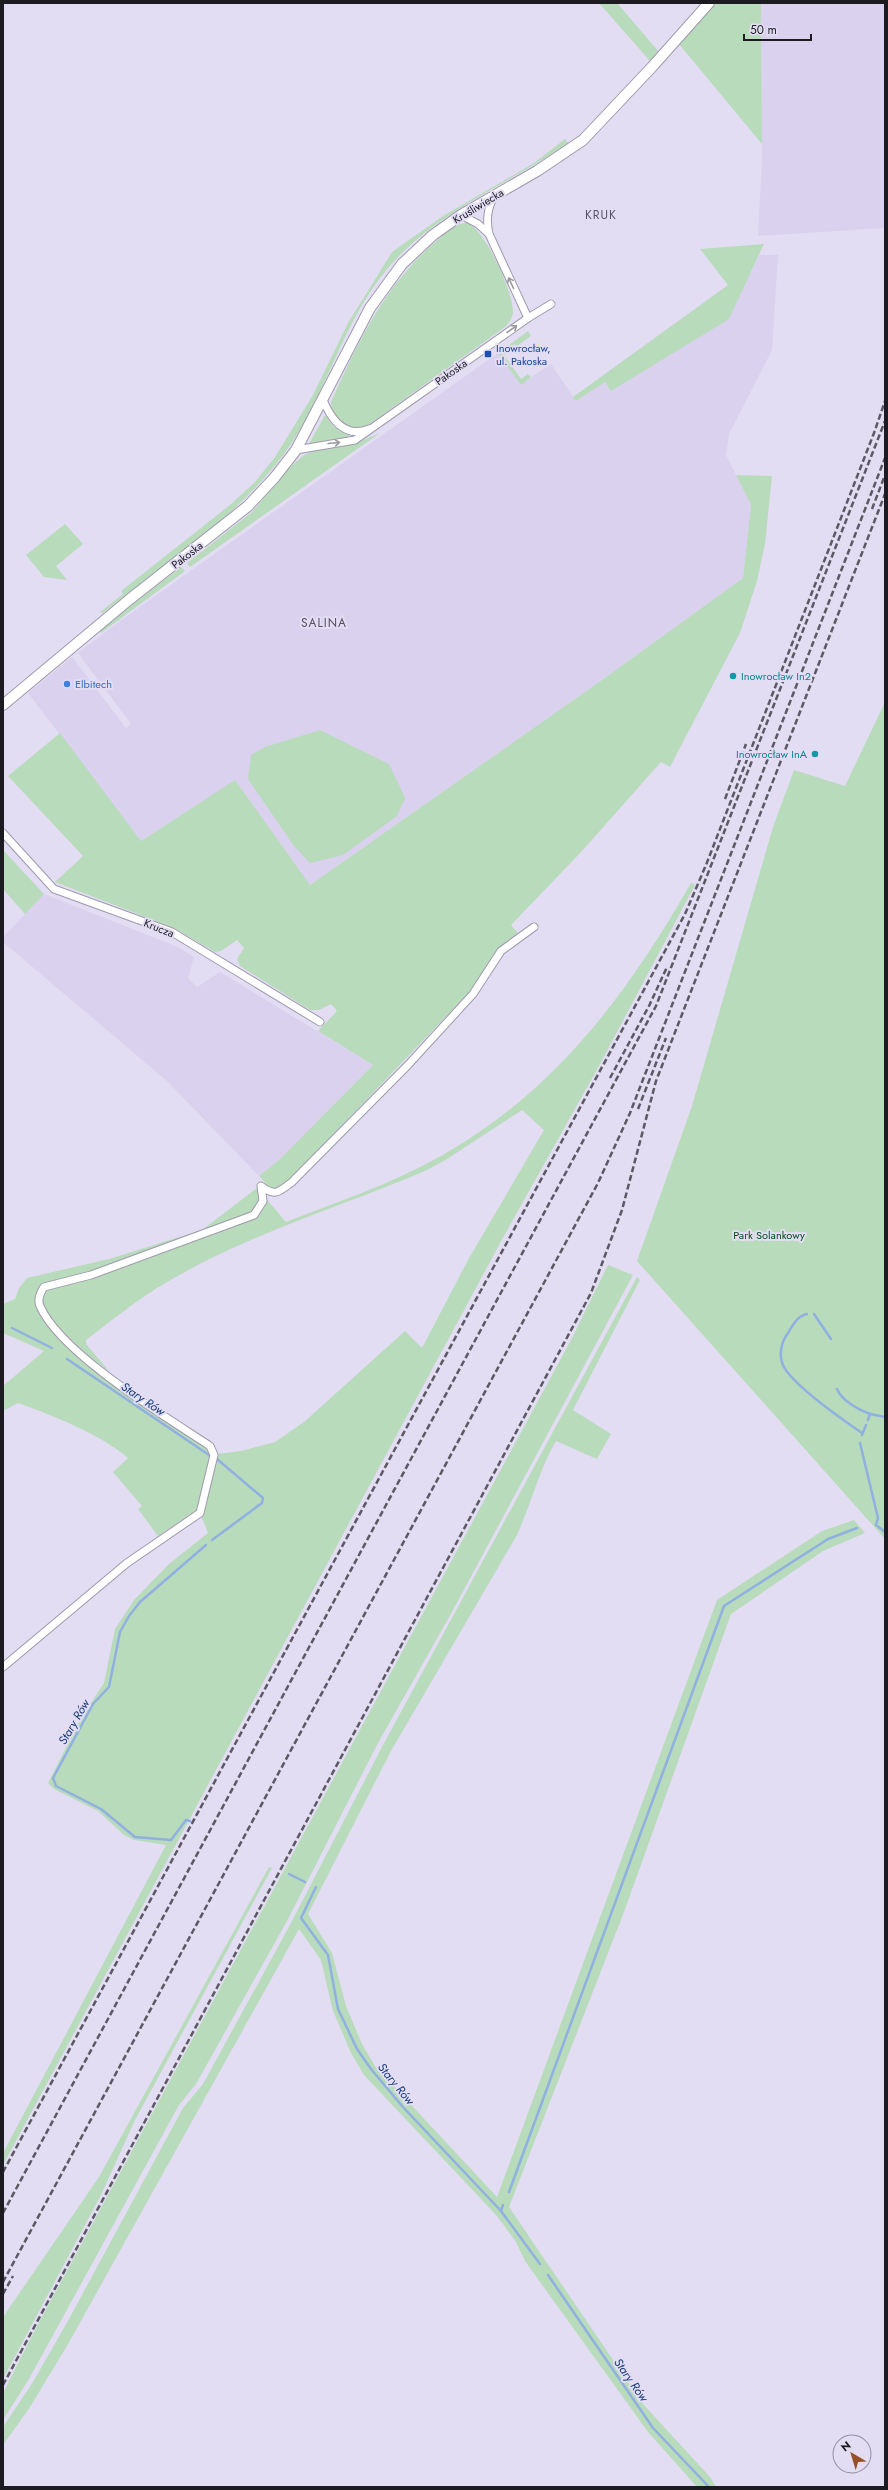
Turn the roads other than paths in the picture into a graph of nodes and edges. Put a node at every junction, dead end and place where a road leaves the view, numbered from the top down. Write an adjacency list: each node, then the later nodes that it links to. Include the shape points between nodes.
1 (709, 3): 2 (main road, Kruśliwiecka, via 587,136 556,159)
2 (494, 196): 3 (main road, Kruśliwiecka); 4 (street, via 487,220)
3 (461, 215): 4 (street, via 478,224); 7 (main road, Kruśliwiecka, via 433,235 390,278 370,308)
4 (489, 234): 6 (street, one-way to 4)
5 (551, 304): 6 (street, Pakoska)
6 (528, 318): 8 (street, Pakoska, one-way to 6)
7 (323, 400): 8 (street, Pakoska, via 332,418 340,426 359,431); 9 (main road, Kruśliwiecka)
8 (375, 426): 9 (street, Pakoska, one-way to 8, via 355,440)
9 (296, 450): 10 (main road, Pakoska, via 275,477 231,521 130,599)
10 (3, 705)
11 (3, 833): 13 (street, Krucza, via 54,889 172,932)
12 (534, 926): 14 (street, via 500,951 473,994 292,1182 276,1193 269,1193 261,1186 263,1201 254,1215 91,1275 44,1287 39,1296 40,1306 52,1326 69,1345 138,1398 210,1446 214,1455 200,1513 127,1563)
13 (320, 1022)
14 (3, 1668)

